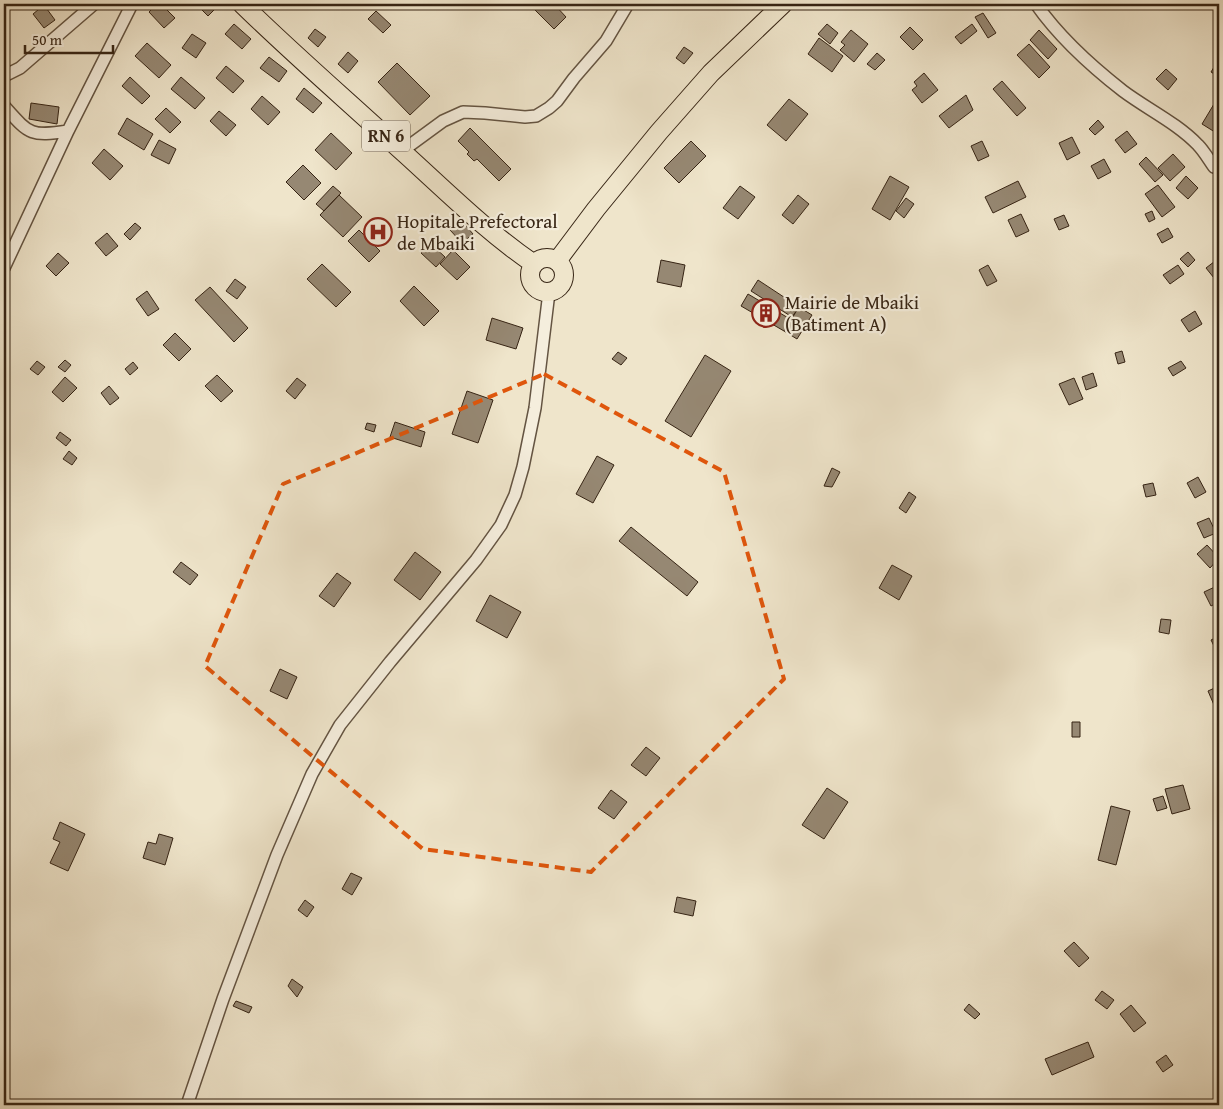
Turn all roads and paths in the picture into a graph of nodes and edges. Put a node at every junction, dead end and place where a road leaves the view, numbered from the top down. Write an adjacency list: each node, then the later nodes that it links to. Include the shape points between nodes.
1 (132, 4): 9 (street)
2 (242, 4): 10 (main road, RN 6)
3 (628, 4): 10 (street, via 606,41 549,108 536,116 525,117 463,112 443,120)
4 (783, 4): 12 (main road, via 711,73 659,132)
5 (1036, 4): 11 (street, via 1064,39 1093,66 1193,140)
6 (87, 6): 7 (street, via 20,68)
7 (4, 76)
8 (4, 106): 9 (street, via 31,132 43,135)
9 (68, 131): 14 (street)
10 (402, 151): 13 (main road, RN 6, via 502,240)
11 (1214, 167)
12 (557, 261): 13 (main road, via 542,258); 15 (main road, via 564,270 564,276 560,287)
13 (534, 264): 15 (main road, via 530,275 534,286)
14 (4, 268)
15 (549, 292): 16 (street, via 535,408 515,495 501,525 476,560 340,725 312,774 277,855 226,990)
16 (187, 1105)

